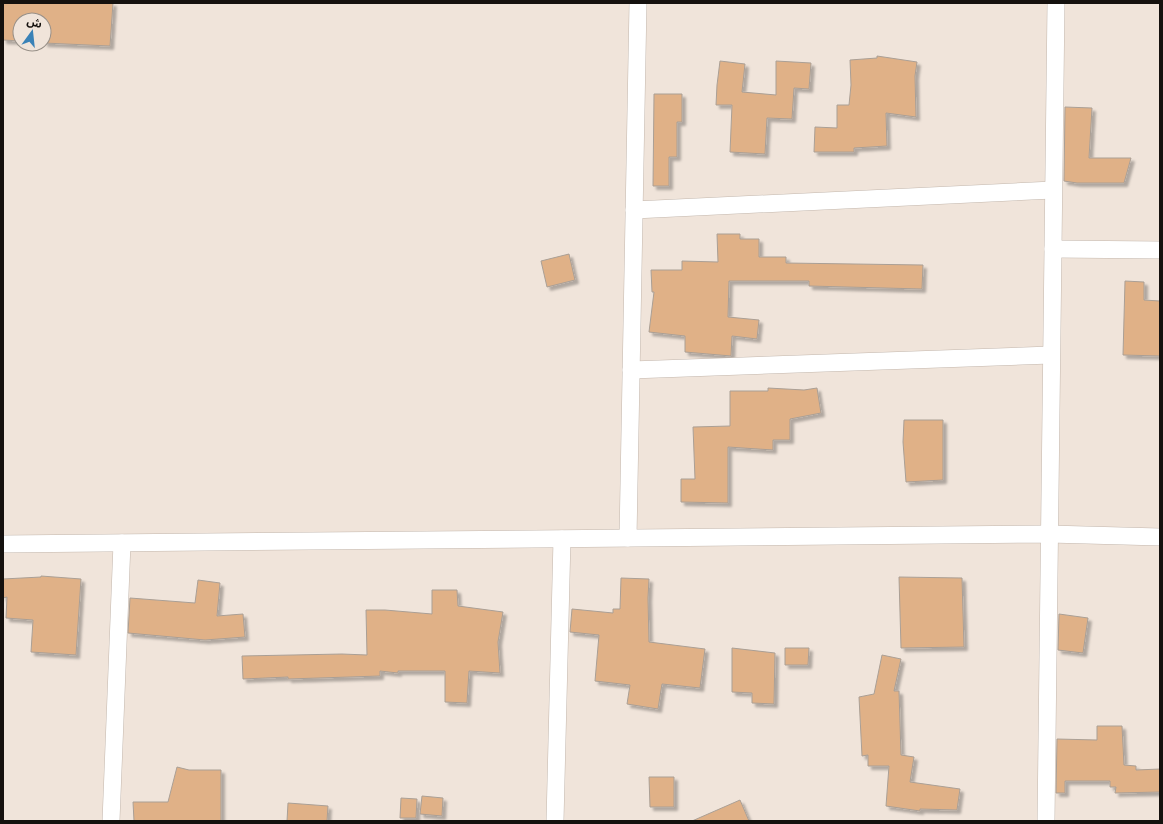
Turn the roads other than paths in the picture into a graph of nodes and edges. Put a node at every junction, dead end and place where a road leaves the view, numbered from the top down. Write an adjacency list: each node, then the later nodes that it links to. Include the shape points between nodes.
1 (638, 3): 4 (street)
2 (1056, 3): 3 (street)
3 (1053, 190): 4 (street); 5 (street)
4 (634, 210): 8 (street)
5 (1053, 249): 6 (street); 7 (street)
6 (1160, 250)
7 (1051, 355): 8 (street); 9 (street)
8 (631, 370): 11 (street)
9 (1049, 534): 10 (street); 11 (street); 17 (street)
10 (1160, 536)
11 (628, 538): 12 (street)
12 (562, 539): 13 (street); 16 (street)
13 (122, 542): 14 (street); 15 (street)
14 (3, 544)
15 (111, 821)
16 (555, 821)
17 (1046, 821)

